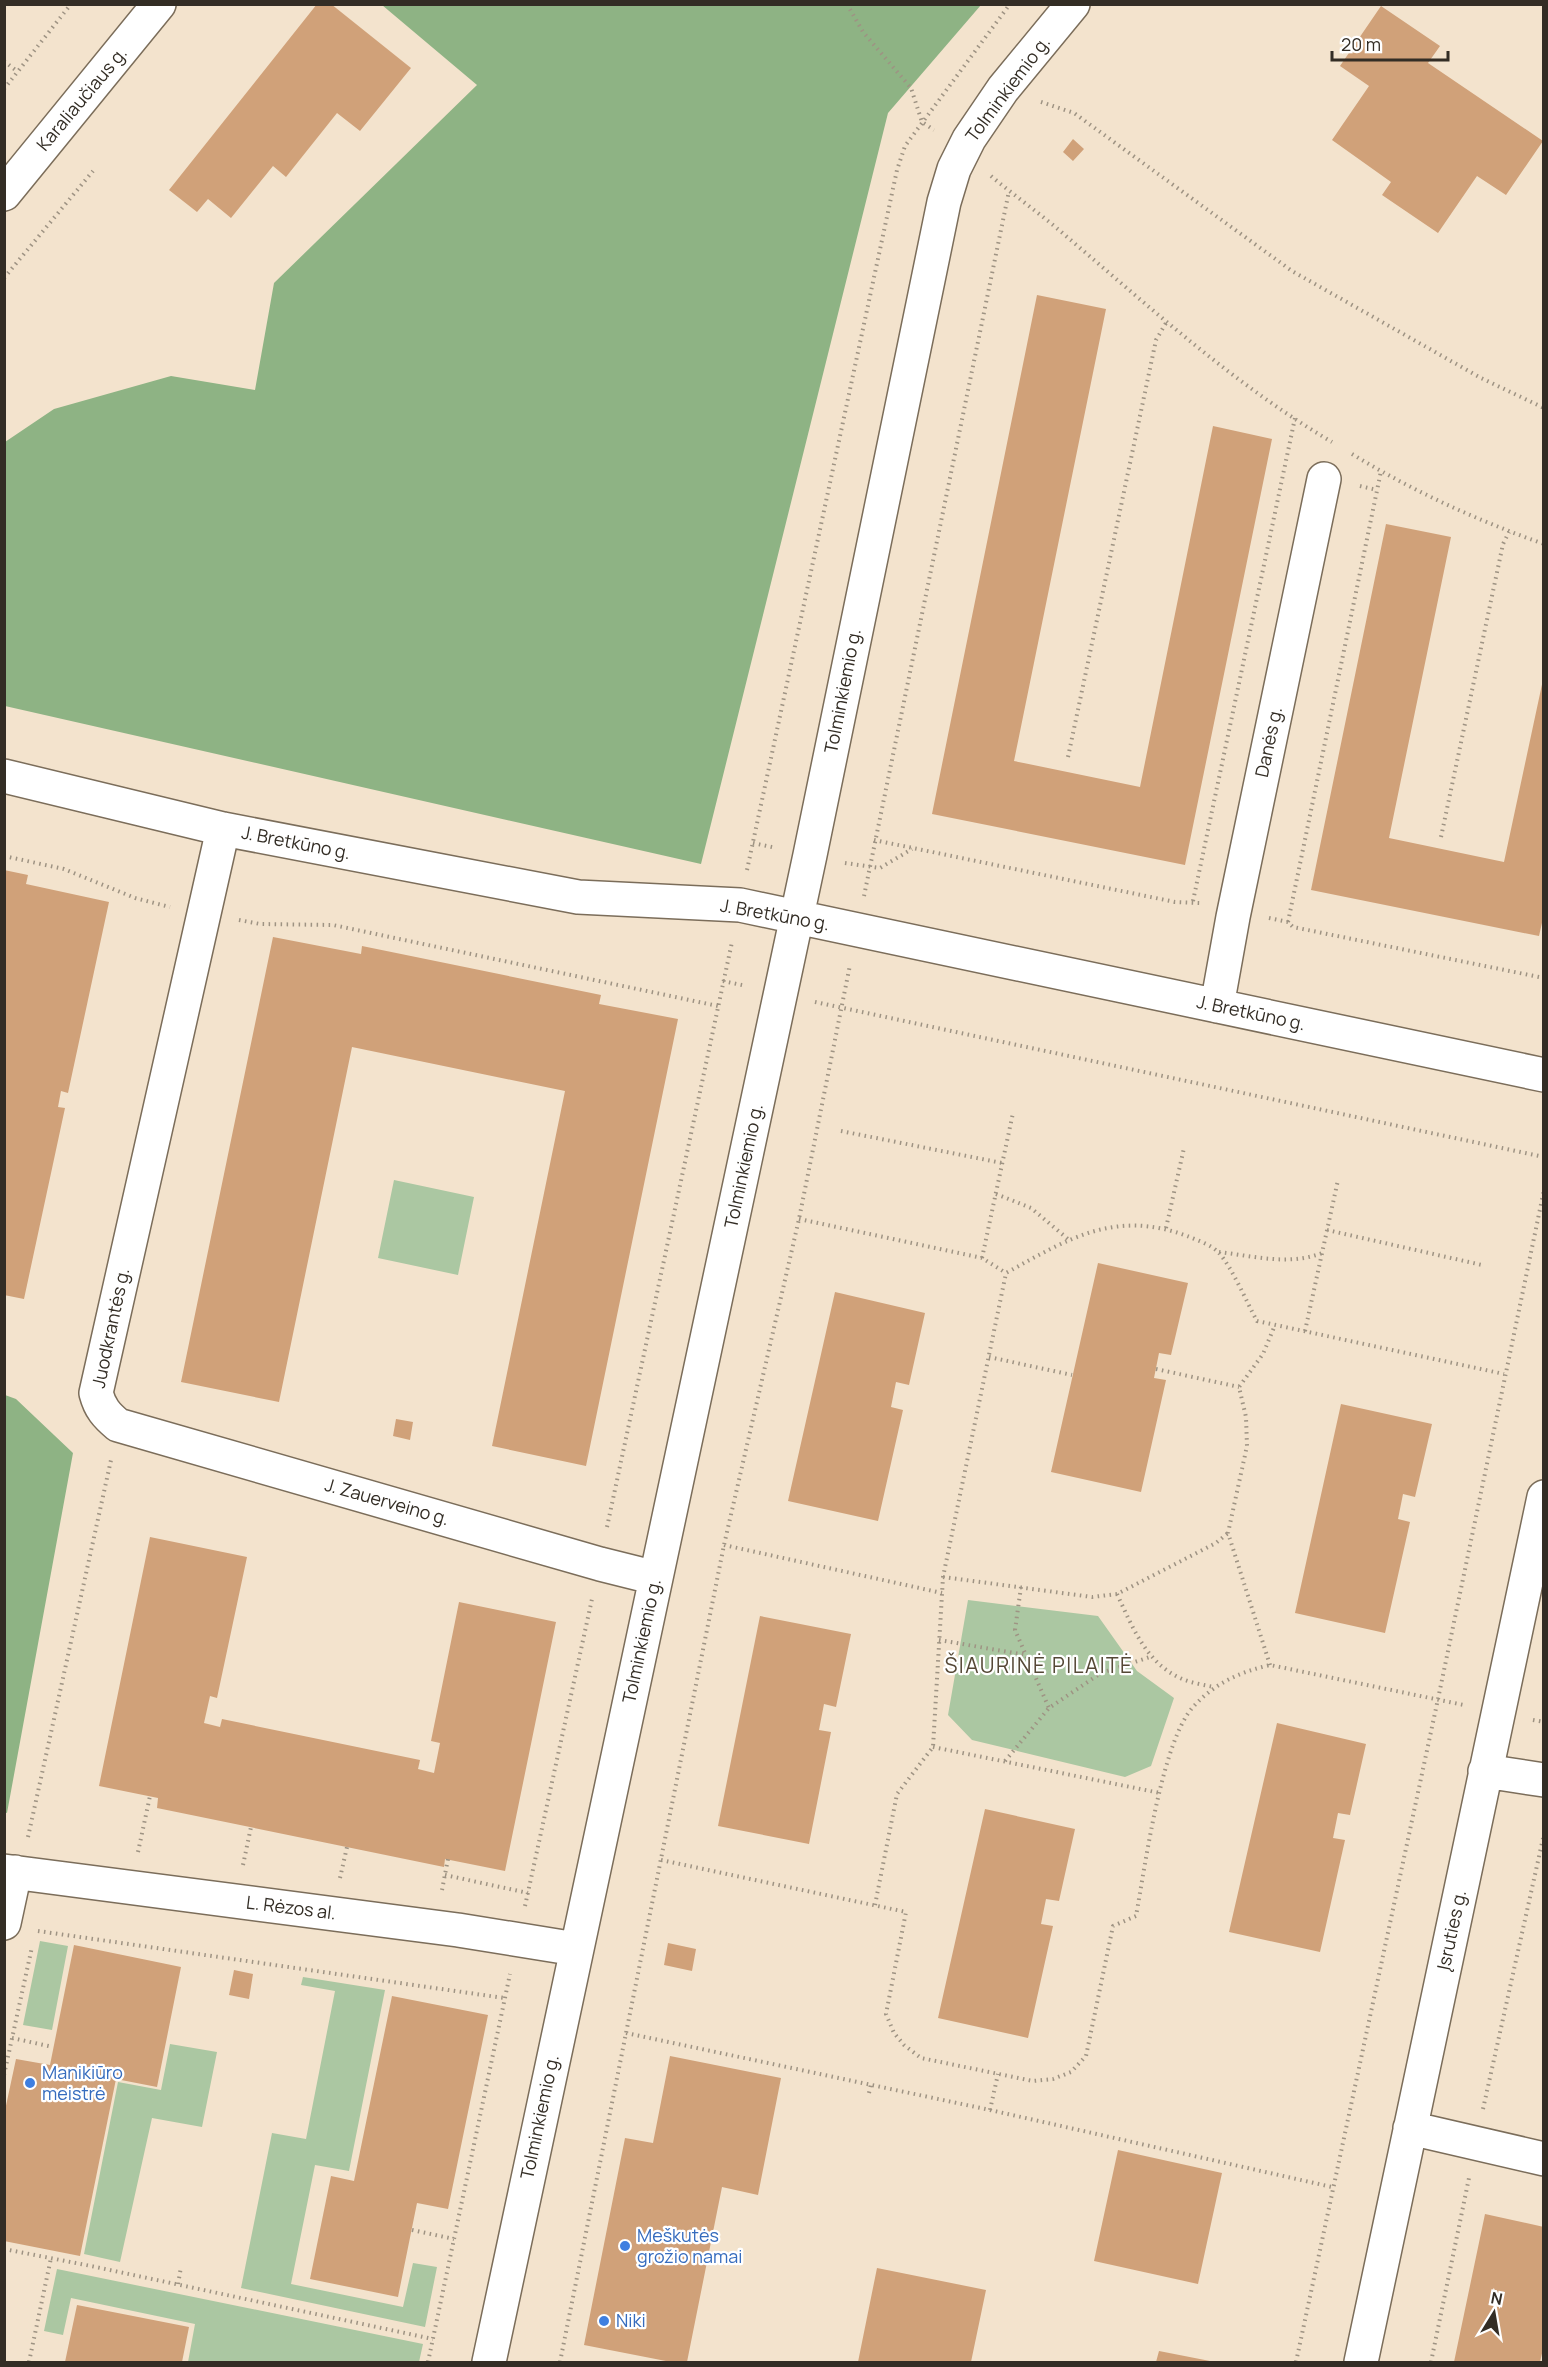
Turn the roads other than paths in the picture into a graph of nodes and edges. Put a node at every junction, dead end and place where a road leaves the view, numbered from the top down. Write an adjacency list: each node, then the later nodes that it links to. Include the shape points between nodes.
1 (159, 4): 3 (street, Karaliaučiaus g.)
2 (1073, 4): 7 (street, Tolminkiemio g., via 1003,89 962,151 944,202)
3 (4, 194)
4 (1324, 479): 8 (street, Danės g.)
5 (4, 776): 6 (street, J. Bretkūno g.)
6 (223, 829): 7 (street, J. Bretkūno g., via 578,897 740,905); 10 (street, Juodkrantės g., via 96,1393 99,1405)
7 (797, 917): 8 (street, J. Bretkūno g.); 12 (street, Tolminkiemio g.)
8 (1217, 1006): 9 (street, J. Bretkūno g.)
9 (1544, 1075)
10 (118, 1425): 12 (street, J. Zauerveino g.)
11 (1544, 1497): 13 (street, Įsruties g.)
12 (656, 1578): 17 (street, Tolminkiemio g.)
13 (1485, 1771): 14 (street); 18 (street, Įsruties g.)
14 (1544, 1780)
15 (10, 1872): 16 (street); 17 (street, L. Rėzos al.)
16 (20, 1927)
17 (576, 1949): 20 (street, Tolminkiemio g.)
18 (1410, 2128): 19 (street); 21 (street, Įsruties g.)
19 (1544, 2159)
20 (489, 2362)
21 (1360, 2362)

